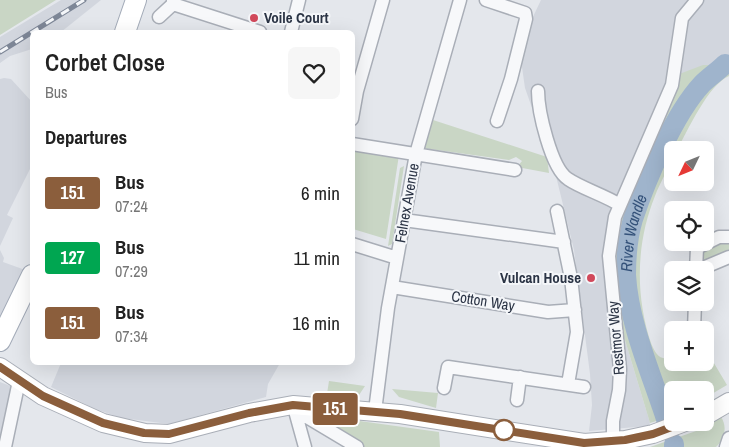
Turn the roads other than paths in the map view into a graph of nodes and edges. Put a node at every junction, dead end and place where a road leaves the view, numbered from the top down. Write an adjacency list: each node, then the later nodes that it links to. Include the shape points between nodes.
1 (299, 0): 11 (street)
2 (383, 0): 13 (street)
3 (460, 0): 16 (street, Felnex Avenue)
4 (486, 0): 14 (street, via 524,13 526,20)
5 (697, 0): 18 (street, Restmor Way, via 682,18 672,85)
6 (173, 2): 8 (street); 10 (street)
7 (135, 4): 9 (main road)
8 (159, 17)
9 (126, 30)
10 (254, 30)
11 (291, 30)
12 (538, 91): 18 (street, via 538,108 558,170 568,179)
13 (355, 102)
14 (496, 121)
15 (355, 144): 16 (street)
16 (416, 154): 17 (street); 20 (street, Felnex Avenue)
17 (515, 170)
18 (620, 205): 45 (street, Restmor Way, via 609,256 620,369)
19 (557, 211): 22 (street)
20 (404, 220): 22 (street); 25 (street, Felnex Avenue)
21 (729, 237): 26 (street, via 719,237 698,248)
22 (564, 242): 30 (street)
23 (355, 245): 25 (street)
24 (729, 257): 27 (street)
25 (397, 258): 29 (street, Felnex Avenue)
26 (697, 261)
27 (714, 263)
28 (30, 278): 31 (main road)
29 (392, 287): 30 (street, Cotton Way, via 548,312); 41 (street, Felnex Avenue)
30 (574, 310): 35 (street, via 577,332)
31 (0, 341)
32 (0, 366): 34 (main road)
33 (520, 377): 35 (street); 37 (street, via 448,367); 38 (street)
34 (19, 381): 40 (main road, via 91,418 144,433 169,434 249,413); 47 (street)
35 (568, 384): 36 (street)
36 (584, 386)
37 (444, 388)
38 (517, 400)
39 (727, 407): 42 (main road)
40 (295, 411): 41 (main road); 48 (street); 49 (street)
41 (375, 411): 46 (main road)
42 (714, 412)
43 (664, 430): 45 (main road)
44 (729, 438): 50 (street)
45 (613, 442): 46 (main road)
46 (584, 445)
47 (5, 447)
48 (305, 447)
49 (357, 447)
50 (726, 447)

